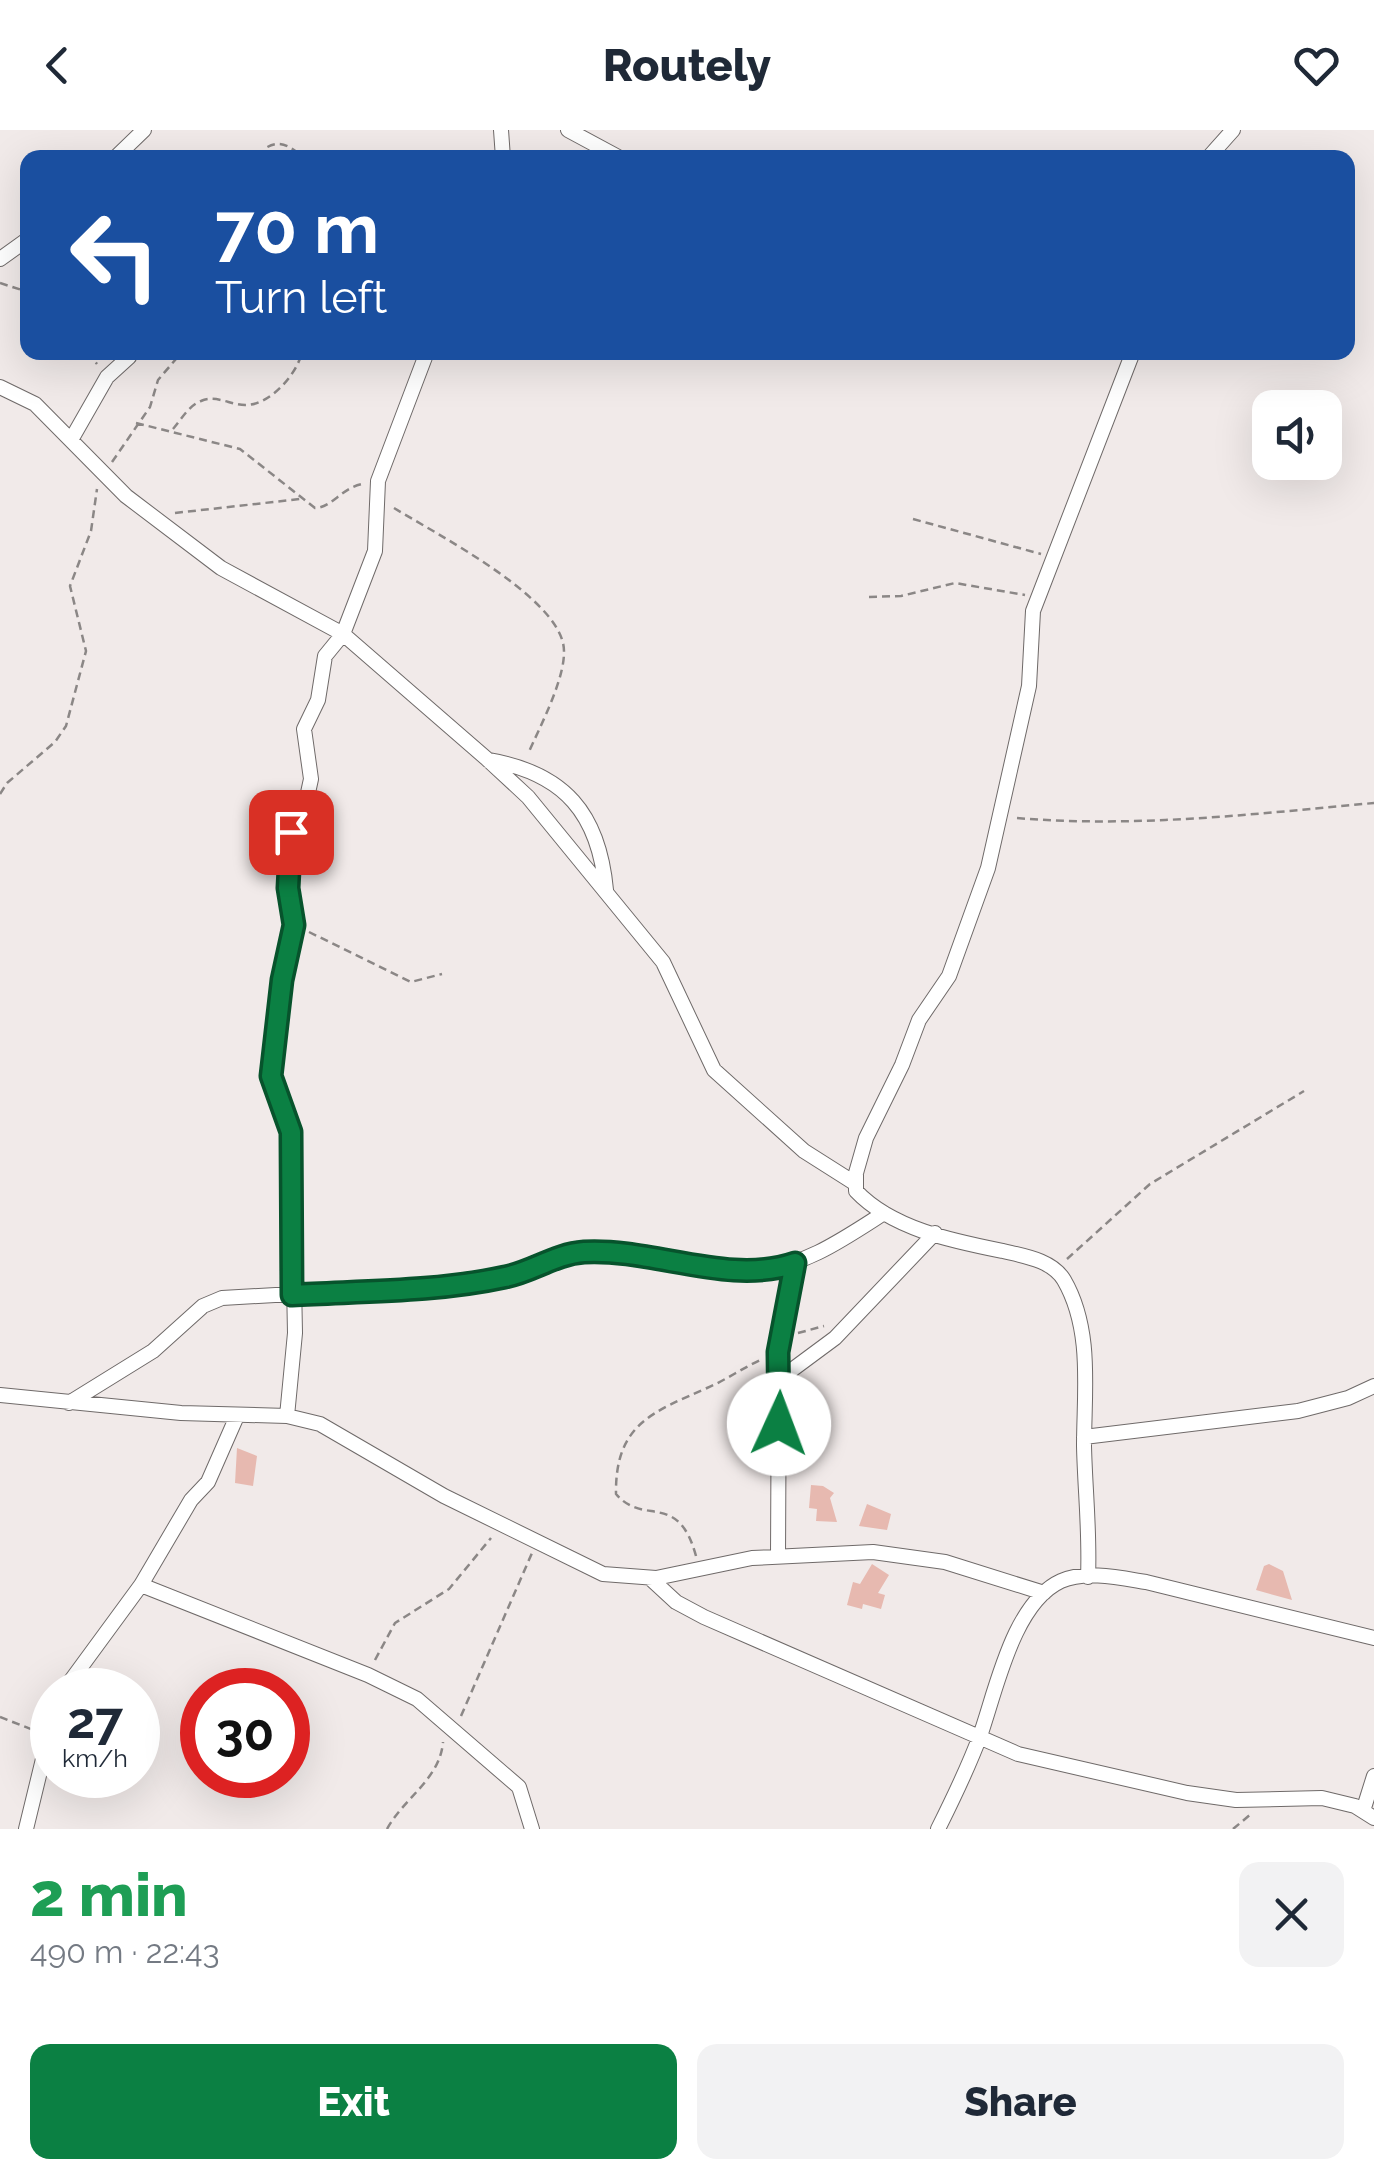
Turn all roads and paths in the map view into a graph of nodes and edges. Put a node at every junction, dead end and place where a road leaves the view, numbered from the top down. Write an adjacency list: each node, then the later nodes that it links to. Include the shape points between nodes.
1 (144, 130): 4 (street)
2 (568, 130): 7 (street)
3 (1232, 130): 8 (street)
4 (123, 150)
5 (264, 150): 6 (path, via 285,143)
6 (294, 150)
7 (605, 150)
8 (1215, 150)
9 (127, 360): 17 (street, via 107,377)
10 (175, 360): 15 (path)
11 (299, 360): 16 (path, via 270,396 252,406 195,403)
12 (424, 360): 19 (street)
13 (1130, 360): 23 (street)
14 (0, 386): 17 (street, via 34,404)
15 (136, 423): 16 (path); 18 (path)
16 (172, 431): 20 (path, via 240,450)
17 (71, 440): 18 (street)
18 (101, 473): 21 (street); 29 (path, via 92,531 70,586 86,652 66,726)
19 (377, 489): 20 (path, via 346,488 323,508); 26 (street, via 376,552); 28 (path, via 519,589 556,628 564,660)
20 (300, 500): 21 (path)
21 (154, 517): 26 (street, via 221,568)
22 (912, 519): 23 (path)
23 (1054, 556): 25 (street)
24 (869, 597): 25 (path, via 955,583)
25 (1038, 599): 31 (street, via 1029,686)
26 (343, 634): 27 (street); 33 (street, via 325,656 318,700 304,730 312,779 291,832)
27 (487, 760): 28 (street); 32 (street, via 528,797)
28 (522, 768): 32 (street, via 576,804 595,828)
29 (0, 794)
30 (1374, 803): 31 (path, via 1176,822)
31 (1002, 817): 36 (street, via 950,976 918,1020 866,1138)
32 (606, 890): 36 (street, via 663,962 714,1070 804,1152)
33 (294, 925): 34 (path, via 417,984); 41 (street, via 271,1076 291,1132)
34 (442, 974)
35 (1304, 1091): 40 (path, via 1150,1184)
36 (856, 1184): 37 (street)
37 (884, 1214): 38 (street); 39 (street)
38 (935, 1233): 40 (street, via 1026,1256); 45 (street, via 835,1338)
39 (795, 1263): 41 (street, via 757,1270 584,1252 503,1278); 43 (street)
40 (1055, 1271): 51 (street, via 1074,1304 1086,1360)
41 (292, 1295): 48 (street, via 213,1300 152,1351); 50 (street, via 294,1370)
42 (830, 1324): 43 (path)
43 (782, 1332): 44 (street)
44 (778, 1352): 45 (street); 55 (path, via 656,1409 631,1434 616,1494 679,1520)
45 (781, 1378): 54 (street)
46 (1374, 1386): 51 (street, via 1298,1411)
47 (1, 1400): 48 (street)
48 (68, 1404): 49 (street)
49 (237, 1416): 50 (street); 58 (street, via 208,1482 167,1536)
50 (287, 1416): 52 (street, via 332,1430)
51 (1084, 1437): 56 (street)
52 (500, 1525): 53 (street); 62 (path, via 450,1589 396,1622)
53 (536, 1543): 57 (street, via 603,1574); 65 (path)
54 (778, 1557): 55 (street); 59 (street, via 891,1554 945,1562)
55 (699, 1568): 57 (street)
56 (1088, 1577): 59 (street, via 1060,1581); 60 (street, via 1146,1582)
57 (650, 1578): 66 (street, via 704,1617)
58 (141, 1586): 61 (street); 62 (street)
59 (1044, 1592): 66 (street, via 1022,1622)
60 (1374, 1638)
61 (80, 1668)
62 (368, 1674): 65 (street, via 417,1699)
63 (0, 1717): 64 (path)
64 (30, 1725)
65 (450, 1726): 71 (path, via 437,1766); 72 (street, via 519,1787)
66 (980, 1736): 69 (street, via 1018,1754 1187,1793 1236,1800 1322,1798); 73 (street)
67 (1374, 1776): 69 (street)
68 (34, 1798): 70 (street)
69 (1368, 1815)
70 (26, 1829)
71 (388, 1829)
72 (532, 1829)
73 (938, 1829)

